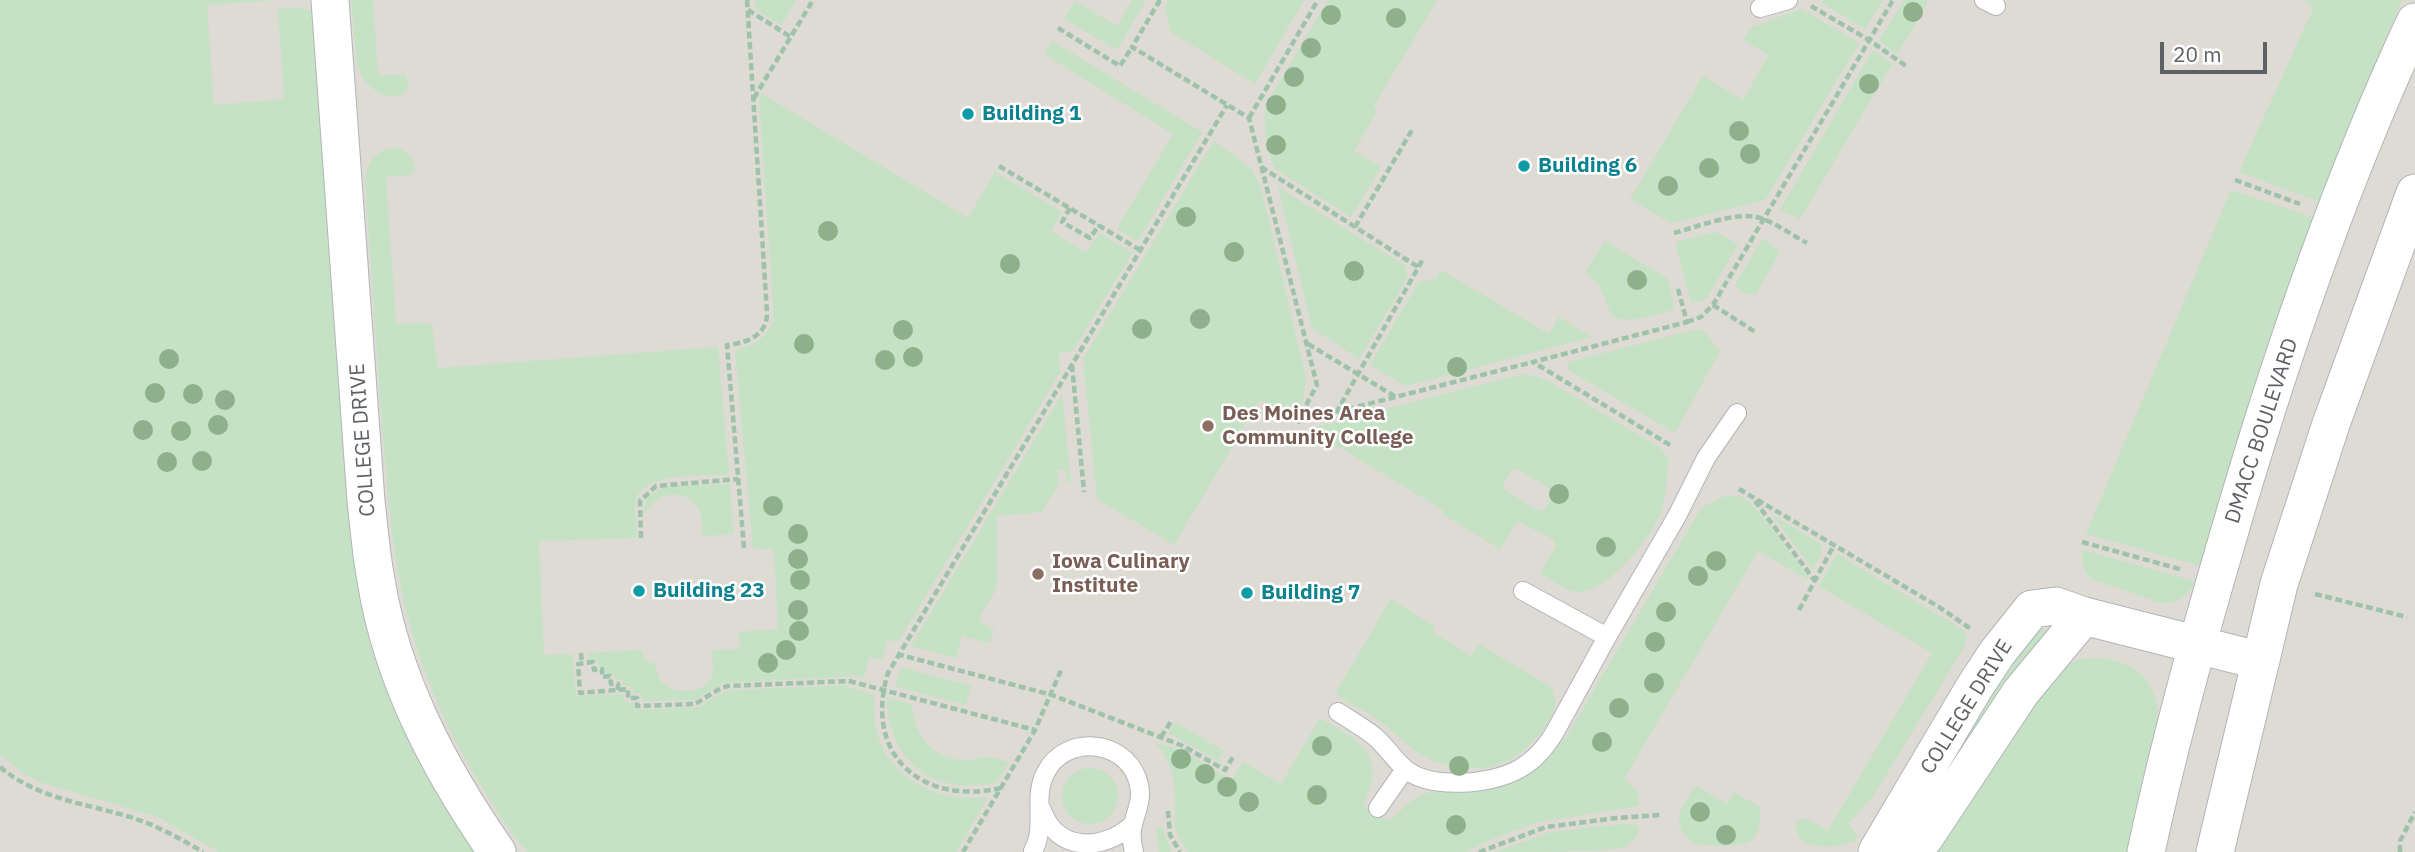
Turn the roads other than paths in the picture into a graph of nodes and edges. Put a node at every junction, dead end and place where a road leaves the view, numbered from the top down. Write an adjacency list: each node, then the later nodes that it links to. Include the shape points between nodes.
1 (330, 0): 18 (street, COLLEGE DRIVE, via 366,500 376,582 403,680 421,724 441,765)
2 (1788, 0): 3 (lane)
3 (1760, 8)
4 (2415, 22): 10 (street, DMACC BOULEVARD, via 2343,194 2290,340)
5 (2415, 193): 11 (street, via 2331,424 2279,584)
6 (1737, 413): 9 (lane, via 1706,458)
7 (1523, 591): 9 (lane)
8 (2084, 616): 10 (street, COLLEGE DRIVE); 20 (street, COLLEGE DRIVE, via 2056,606 2032,609 1974,688); 21 (street, COLLEGE DRIVE, via 2021,692)
9 (1606, 637): 13 (lane, via 1548,744 1527,764 1486,779 1453,783)
10 (2197, 645): 11 (street, COLLEGE DRIVE); 22 (street, DMACC BOULEVARD)
11 (2261, 661): 23 (street)
12 (1338, 712): 13 (lane, via 1372,734)
13 (1405, 769): 15 (lane)
14 (1040, 805): 16 (lane, via 1040,788 1056,759 1069,750 1100,746 1128,762 1136,776 1141,792); 17 (lane, via 1057,835); 17 (lane, via 1040,836 1033,851 1053,844)
15 (1378, 808)
16 (1133, 824): 17 (lane, via 1121,837); 19 (lane)
17 (1086, 848)
18 (497, 852)
19 (1134, 852)
20 (1877, 852)
21 (1912, 852)
22 (2146, 852)
23 (2215, 852)

